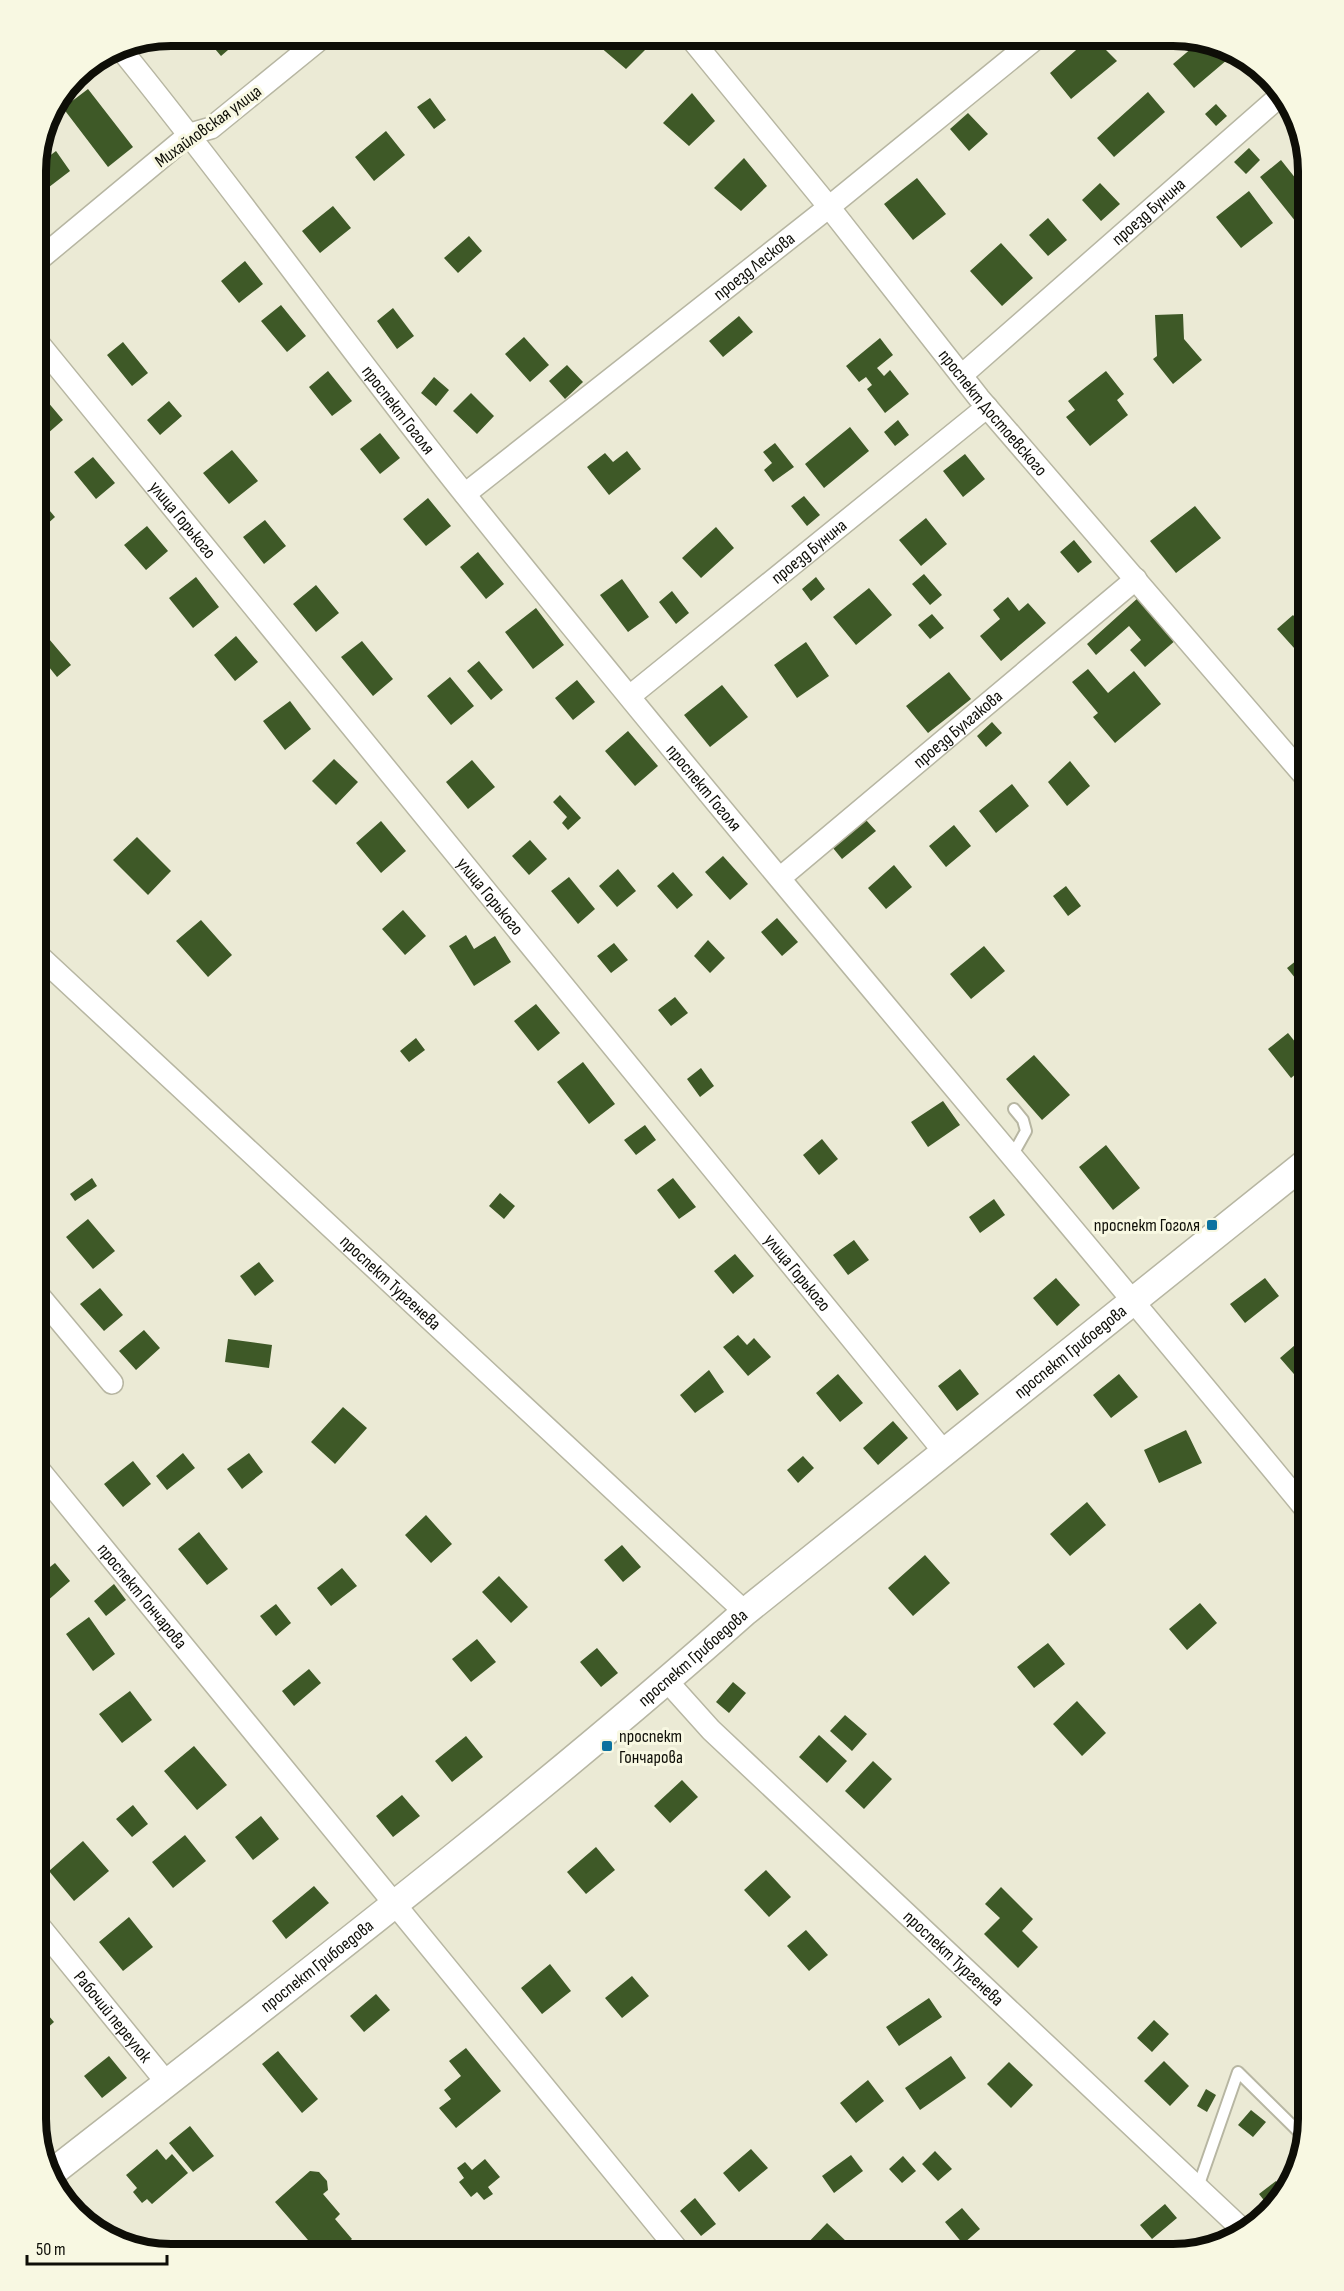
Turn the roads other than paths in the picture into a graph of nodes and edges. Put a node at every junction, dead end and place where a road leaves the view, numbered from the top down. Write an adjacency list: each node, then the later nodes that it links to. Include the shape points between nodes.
1 (312, 46): 6 (street, Михайловская улица, via 211,128)
2 (698, 47): 7 (street, проспект Достоевского)
3 (1026, 47): 7 (street, проезд Лескова)
4 (126, 55): 6 (street, проспект Гоголя)
5 (1275, 101): 10 (street, проезд Бунина)
6 (190, 134): 8 (street, Михайловская улица); 12 (street, проспект Гоголя)
7 (830, 207): 10 (street, проспект Достоевского); 12 (street, проезд Лескова)
8 (47, 253)
9 (47, 353): 24 (street, улица Горького)
10 (962, 375): 11 (street, проспект Достоевского)
11 (987, 407): 13 (street, проспект Достоевского); 14 (street, проезд Бунина)
12 (465, 494): 14 (street, проспект Гоголя)
13 (1136, 579): 15 (street, проспект Достоевского); 16 (street, проезд Булгакова)
14 (630, 696): 16 (street, проспект Гоголя)
15 (1298, 768)
16 (780, 878): 19 (street, проспект Гоголя)
17 (47, 963): 27 (street, проспект Тургенева)
18 (1014, 1109): 19 (lane, via 1026,1131)
19 (1012, 1156): 21 (street, проспект Гоголя)
20 (1298, 1169): 21 (street, проспект Грибоедова)
21 (1134, 1301): 24 (street, проспект Грибоедова); 26 (street, проспект Гоголя)
22 (46, 1304): 23 (street)
23 (112, 1383)
24 (945, 1453): 27 (street, проспект Грибоедова)
25 (46, 1479): 29 (street, проспект Гончарова)
26 (1298, 1500)
27 (745, 1612): 28 (street, проспект Грибоедова)
28 (667, 1681): 29 (street, проспект Грибоедова); 34 (street, проспект Тургенева, via 711,1730)
29 (395, 1904): 31 (street, проспект Грибоедова); 36 (street, проспект Гончарова)
30 (46, 1934): 31 (street, Рабочий переулок)
31 (167, 2083): 33 (street, проспект Грибоедова)
32 (1297, 2130): 34 (lane, via 1238,2072)
33 (57, 2169)
34 (1198, 2187): 35 (street, проспект Тургенева)
35 (1239, 2225)
36 (673, 2244)

